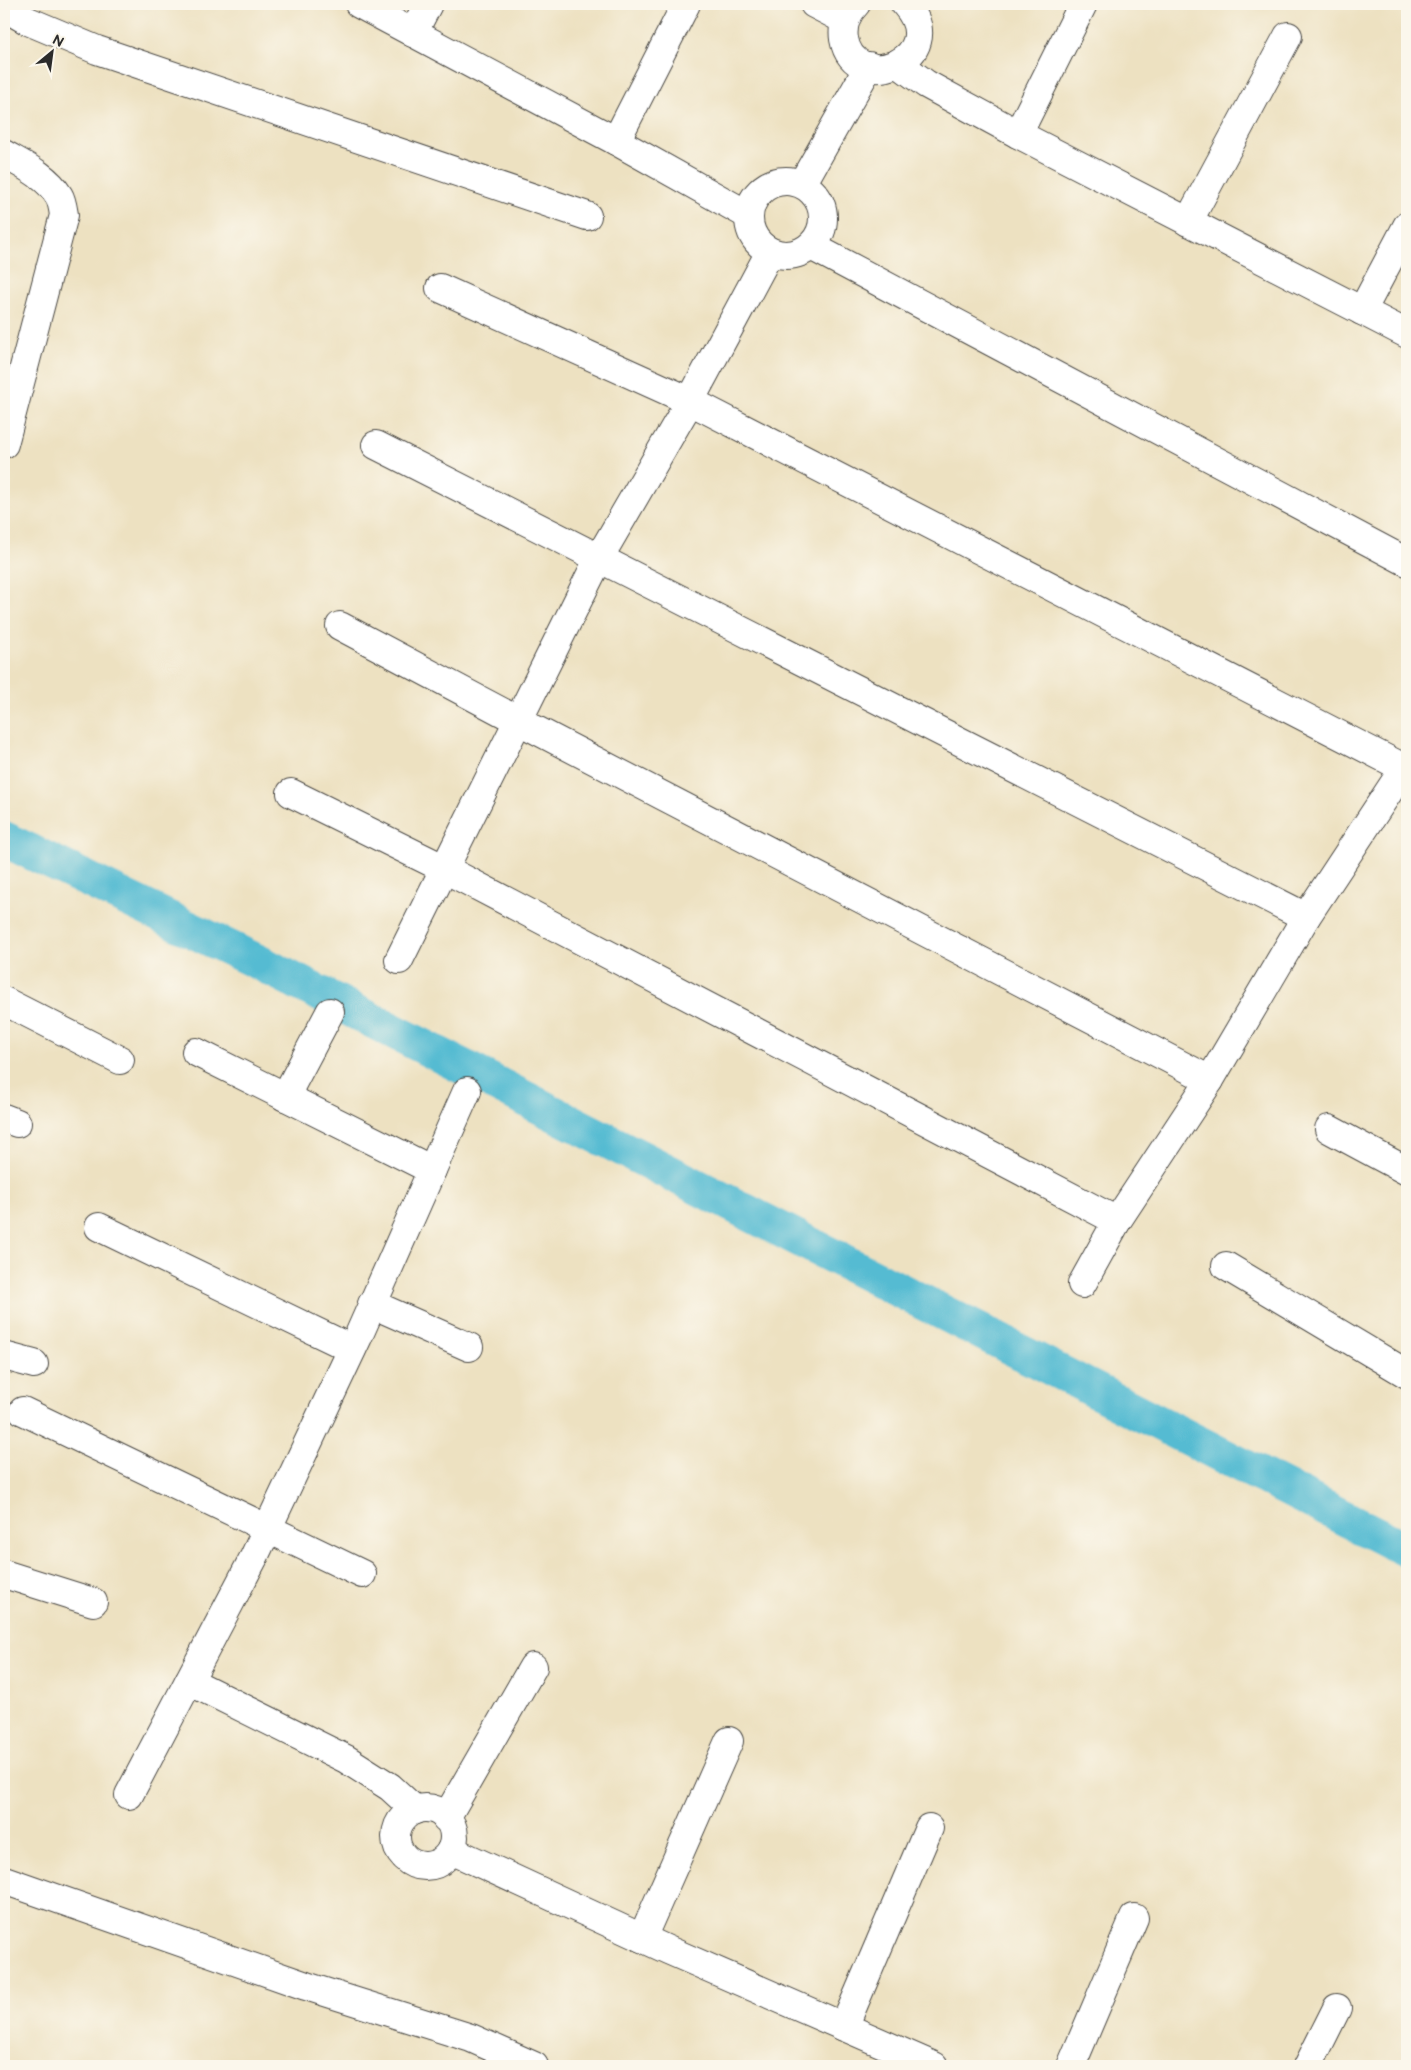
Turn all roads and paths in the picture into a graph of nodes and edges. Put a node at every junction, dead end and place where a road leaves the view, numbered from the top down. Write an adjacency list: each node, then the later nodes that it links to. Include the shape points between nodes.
1 (359, 4): 9 (street)
2 (428, 4): 9 (street)
3 (686, 4): 14 (street)
4 (814, 4): 8 (street)
5 (905, 4): 11 (street, via 916,21 918,32 911,53)
6 (1083, 4): 13 (street)
7 (4, 7): 18 (street, via 28,21 96,50)
8 (850, 12): 12 (street, via 843,31 845,43 858,61)
9 (413, 33): 14 (street)
10 (1288, 36): 19 (street)
11 (899, 64): 12 (street, via 879,69); 13 (street, via 926,84)
12 (868, 66): 16 (street)
13 (1018, 134): 19 (street)
14 (616, 141): 17 (street)
15 (4, 154): 27 (street, via 47,182 60,197 64,215)
16 (802, 184): 17 (street, via 788,180 774,182 761,189 752,201); 21 (street, via 814,193 822,206 824,220 820,235)
17 (748, 215): 22 (street, via 750,230)
18 (587, 216)
19 (1188, 222): 24 (street)
20 (1407, 226): 24 (street)
21 (811, 246): 22 (street, via 799,254 784,256); 30 (street)
22 (770, 252): 26 (street)
23 (440, 288): 26 (street)
24 (1362, 311): 25 (street)
25 (1407, 334)
26 (690, 400): 29 (street); 33 (street)
27 (4, 444)
28 (376, 445): 29 (street)
29 (599, 558): 32 (street); 36 (street)
30 (1407, 562)
31 (340, 626): 32 (street)
32 (517, 720): 35 (street); 42 (street)
33 (1406, 766): 36 (street)
34 (291, 793): 35 (street)
35 (443, 868): 37 (street); 48 (street)
36 (1306, 916): 42 (street)
37 (399, 960)
38 (4, 1001): 41 (street)
39 (330, 1012): 44 (street)
40 (196, 1052): 44 (street)
41 (120, 1060)
42 (1210, 1080): 48 (street)
43 (467, 1091): 46 (street)
44 (285, 1097): 46 (street)
45 (1329, 1129): 47 (street)
46 (432, 1170): 52 (street)
47 (1407, 1171)
48 (1116, 1221): 51 (street)
49 (99, 1227): 54 (street)
50 (1226, 1266): 57 (street)
51 (1082, 1284)
52 (372, 1304): 53 (street); 54 (street)
53 (469, 1347)
54 (352, 1349): 59 (street)
55 (4, 1356): 56 (street)
56 (34, 1364)
57 (1407, 1374)
58 (23, 1411): 59 (street)
59 (267, 1530): 61 (street); 64 (street)
60 (4, 1574): 62 (street)
61 (362, 1574)
62 (93, 1602)
63 (533, 1666): 68 (street)
64 (189, 1682): 66 (street); 67 (street, via 346,1759 390,1787)
65 (729, 1741): 73 (street)
66 (129, 1795)
67 (415, 1810): 68 (street, via 426,1808); 70 (street, via 405,1816 396,1836 397,1847 403,1857 424,1866 435,1864)
68 (446, 1818): 70 (street, via 454,1838)
69 (929, 1828): 75 (street)
70 (451, 1850): 73 (street)
71 (4, 1880): 76 (street, via 306,1986 471,2038)
72 (1134, 1918): 78 (street)
73 (642, 1938): 75 (street)
74 (1337, 2008): 79 (street)
75 (844, 2027): 77 (street)
76 (534, 2066)
77 (934, 2066)
78 (1071, 2066)
79 (1308, 2066)

